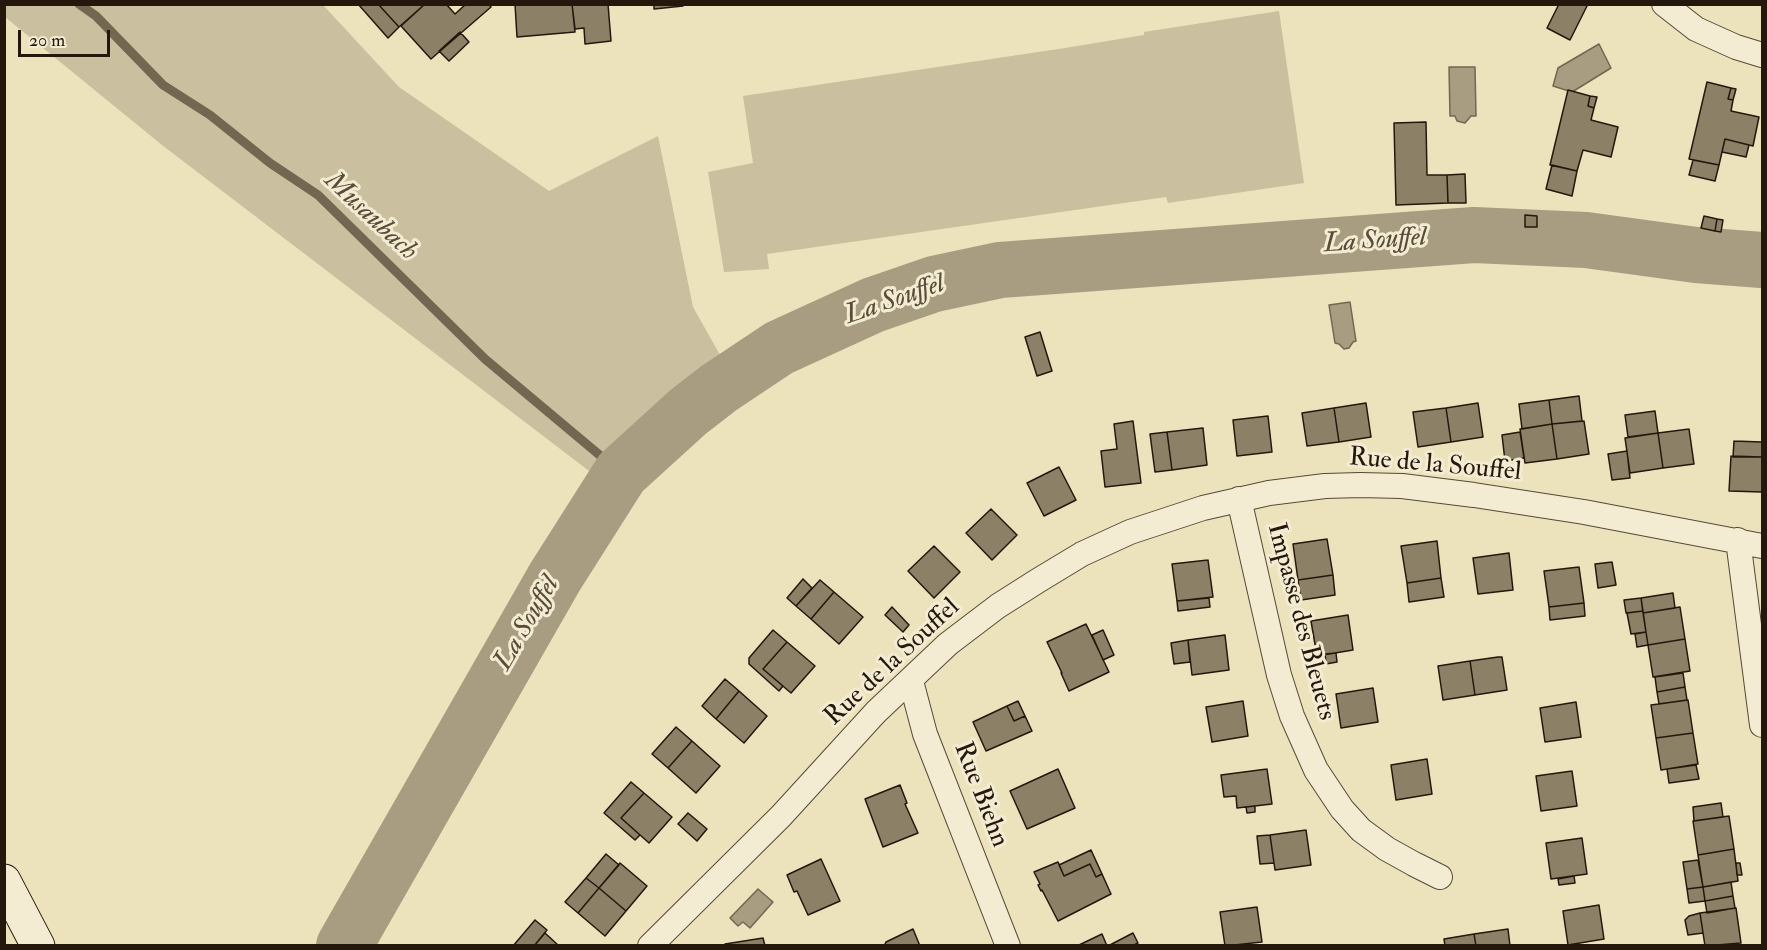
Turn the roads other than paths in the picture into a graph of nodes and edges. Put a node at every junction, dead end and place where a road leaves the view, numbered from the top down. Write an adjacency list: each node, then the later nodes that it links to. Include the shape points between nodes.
1 (1664, 4): 2 (street, via 1696,29)
2 (1762, 55)
3 (1239, 499): 4 (street, Rue de la Souffel, via 1325,486 1402,486 1485,496); 6 (street, Rue de la Souffel, via 1169,518 1082,554 998,606 948,644); 8 (street, Impasse des Bleuets, via 1279,675 1316,770 1361,830 1387,849)
4 (1738, 540): 5 (street, Rue de la Souffel); 7 (street)
5 (1762, 546)
6 (910, 681): 10 (street, Rue de la Souffel, via 876,712); 11 (street, Rue Biehn, via 925,734)
7 (1762, 725)
8 (1440, 877)
9 (4, 881): 12 (main road)
10 (670, 936): 13 (street, Rue de la Souffel)
11 (1000, 939)
12 (38, 945)
13 (650, 945)

